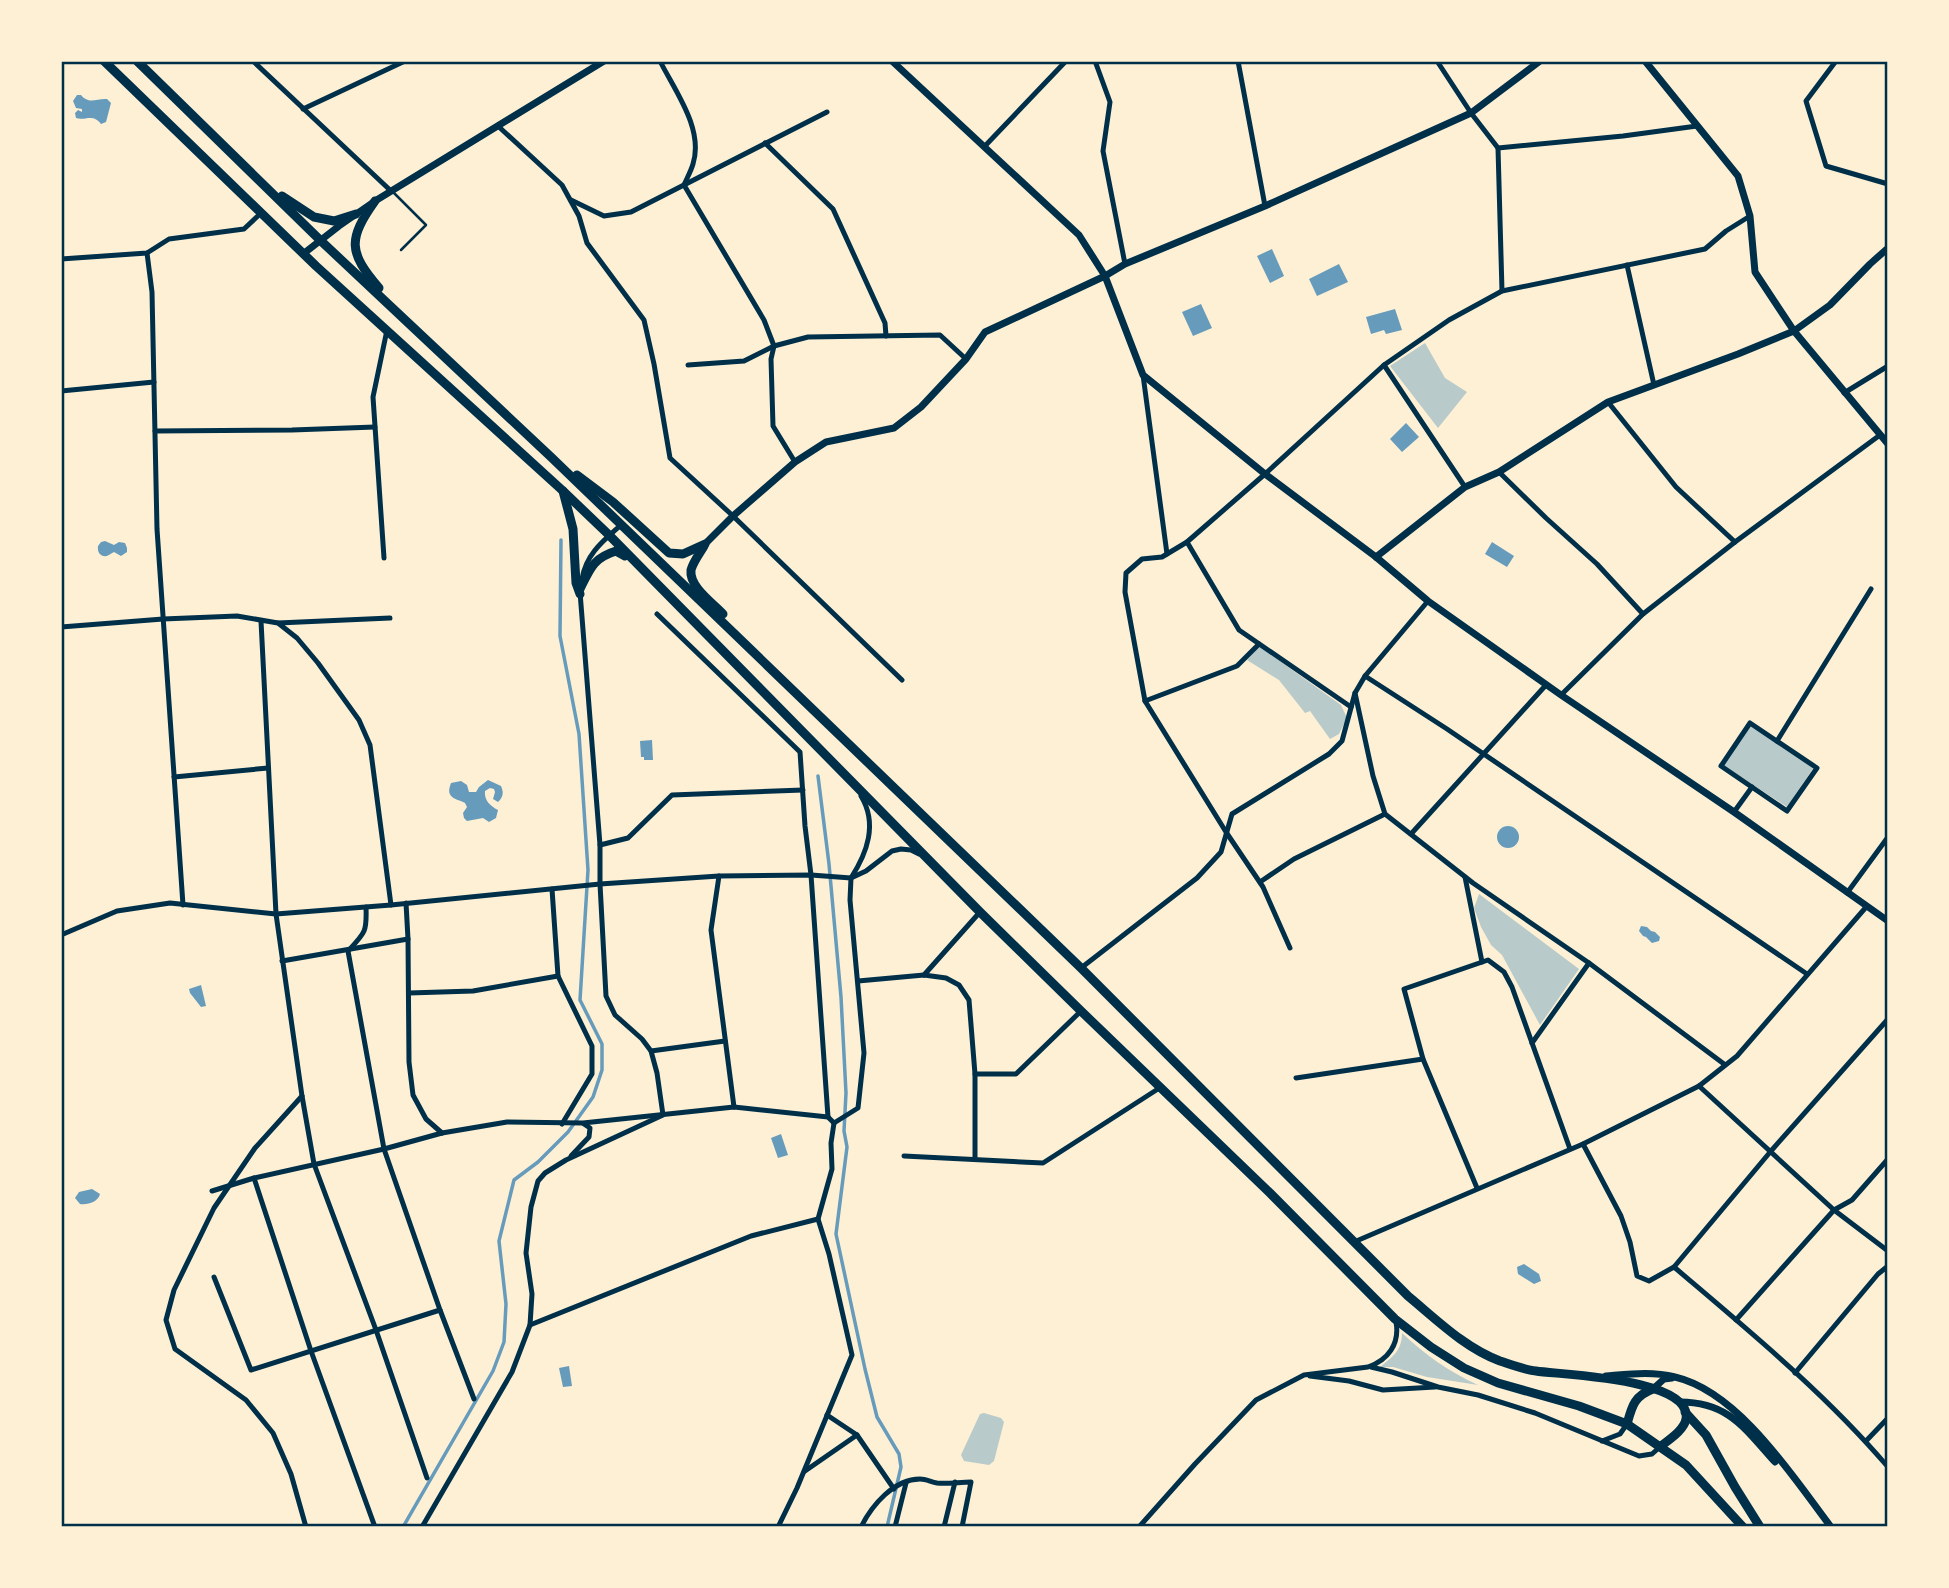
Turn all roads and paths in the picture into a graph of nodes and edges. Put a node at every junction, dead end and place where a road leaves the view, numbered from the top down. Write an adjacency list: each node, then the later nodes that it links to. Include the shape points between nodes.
1 (104, 61): 32 (highway)
2 (137, 61): 25 (highway)
3 (253, 61): 17 (street)
4 (405, 61): 17 (street)
5 (604, 61): 20 (street)
6 (660, 61): 26 (street, via 695,137 694,162)
7 (892, 61): 16 (street)
8 (907, 61): 16 (street)
9 (1066, 61): 23 (street)
10 (1094, 61): 41 (street, via 1110,102 1103,151)
11 (1238, 61): 31 (street)
12 (1437, 61): 19 (street)
13 (1540, 61): 19 (street)
14 (1645, 61): 21 (street)
15 (1836, 61): 27 (street, via 1806,101 1826,166)
16 (902, 71): 23 (street)
17 (303, 109): 28 (street)
18 (827, 112): 22 (street)
19 (1471, 114): 24 (street); 31 (street)
20 (498, 126): 28 (street); 29 (street, via 562,186)
21 (1697, 126): 24 (street); 34 (street, via 1738,176)
22 (765, 143): 26 (street); 48 (street, via 833,209 885,323)
23 (984, 147): 43 (street, via 1079,235)
24 (1498, 148): 44 (street)
25 (249, 171): 33 (highway, via 314,217 334,221); 35 (highway)
26 (684, 184): 29 (street, via 631,212 604,216); 49 (street, via 764,320)
27 (1888, 184)
28 (391, 191): 30 (street); 37 (lane, via 426,225)
29 (569, 200): 70 (street, via 587,243 645,320 670,458)
30 (375, 201): 33 (street); 45 (highway, via 354,237 357,254 365,271)
31 (1265, 206): 41 (street)
32 (261, 213): 38 (street, via 244,229 169,239); 39 (highway)
33 (356, 214): 35 (street)
34 (1749, 216): 42 (street, via 1705,248); 47 (street, via 1755,272)
35 (320, 240): 39 (street); 45 (highway)
36 (1888, 248): 47 (street, via 1830,306)
37 (401, 250)
38 (147, 253): 40 (street); 55 (street)
39 (303, 254): 46 (highway)
40 (61, 259)
41 (1125, 264): 43 (street)
42 (1626, 265): 44 (street); 56 (street)
43 (1105, 276): 50 (street, via 985,332); 54 (street)
44 (1502, 290): 52 (street)
45 (408, 321): 64 (highway)
46 (387, 330): 60 (street, via 373,397); 69 (highway)
47 (1794, 331): 56 (street); 58 (street)
48 (886, 336): 49 (street, via 808,338); 50 (street, via 940,335)
49 (774, 346): 51 (street, via 744,361); 65 (street, via 773,426)
50 (966, 359): 65 (street, via 921,407 894,428 826,442)
51 (688, 365)
52 (1384, 365): 67 (street); 68 (street)
53 (1888, 366): 58 (street)
54 (1143, 375): 67 (street); 76 (street)
55 (154, 382): 57 (street); 61 (street)
56 (1654, 385): 59 (street)
57 (61, 391)
58 (1844, 393): 62 (street)
59 (1608, 402): 66 (street); 74 (street, via 1676,487)
60 (375, 427): 61 (street); 78 (street)
61 (155, 431): 86 (street)
62 (1881, 435): 63 (street); 74 (street)
63 (1888, 444)
64 (551, 457): 71 (highway); 75 (highway, via 613,502 669,553 683,554)
65 (795, 462): 70 (street)
66 (1499, 472): 68 (street); 84 (street)
67 (1265, 474): 73 (street); 77 (street)
68 (1465, 487): 77 (street)
69 (562, 490): 72 (highway); 81 (highway, via 573,529)
70 (733, 516): 75 (street); 92 (street)
71 (621, 525): 72 (street); 94 (highway)
72 (609, 536): 79 (highway); 81 (street, via 591,554)
73 (1187, 542): 76 (street); 90 (street, via 1239,630)
74 (1735, 542): 84 (street)
75 (705, 544): 94 (highway, via 693,565 694,584)
76 (1167, 554): 97 (street, via 1142,559 1126,573 1125,592)
77 (1376, 557): 82 (street)
78 (384, 558)
79 (635, 562): 81 (highway, via 616,551 599,558); 103 (highway)
80 (1871, 589): 99 (street)
81 (580, 591): 111 (street)
82 (1427, 601): 91 (street); 93 (street)
83 (657, 614): 105 (street, via 800,752)
84 (1643, 614): 96 (street)
85 (390, 618): 88 (street)
86 (163, 619): 87 (street, via 237,616); 89 (street); 102 (street)
87 (261, 621): 88 (street); 101 (street)
88 (278, 623): 123 (street, via 318,663 359,720 370,745)
89 (61, 627)
90 (1259, 644): 97 (street, via 1237,666); 98 (street)
91 (1365, 676): 95 (street); 100 (street)
92 (902, 680)
93 (1546, 685): 96 (street); 100 (street)
94 (791, 687): 136 (highway)
95 (1355, 693): 98 (street); 107 (street)
96 (1561, 695): 106 (street)
97 (1145, 701): 108 (street)
98 (1351, 707): 108 (street, via 1342,741 1329,754 1232,814)
99 (1777, 741): 104 (street, via 1750,723 1721,766); 104 (street, via 1816,768 1787,811)
100 (1482, 754): 109 (street); 137 (street)
101 (268, 768): 102 (street); 127 (street)
102 (174, 776): 122 (street)
103 (851, 779): 112 (highway); 116 (street, via 865,802 871,826 860,863)
104 (1752, 787): 106 (street)
105 (803, 790): 111 (street, via 673,795 628,838); 113 (street)
106 (1734, 812): 120 (street)
107 (1385, 814): 109 (street); 117 (street, via 1294,859)
108 (1226, 832): 117 (street); 136 (street, via 1221,852 1197,877)
109 (1410, 834): 115 (street)
110 (1888, 837): 120 (street)
111 (600, 845): 118 (street)
112 (928, 858): 116 (street, via 911,849 892,850); 126 (highway)
113 (811, 875): 114 (street); 116 (street); 156 (street)
114 (719, 876): 118 (street); 144 (street, via 711,930)
115 (1465, 877): 134 (street); 135 (street)
116 (850, 878): 140 (street)
117 (1260, 882): 131 (street)
118 (600, 884): 119 (street); 146 (street, via 606,996 615,1014)
119 (552, 888): 121 (street); 139 (street)
120 (1847, 893): 124 (street)
121 (406, 903): 123 (street); 130 (street)
122 (183, 905): 127 (street); 129 (street, via 117,911)
123 (391, 905): 125 (street)
124 (1867, 906): 128 (street); 137 (street)
125 (366, 907): 127 (street); 132 (street, via 367,927)
126 (981, 912): 138 (street); 142 (highway)
127 (276, 915): 133 (street)
128 (1888, 922)
129 (61, 935)
130 (408, 939): 132 (street); 141 (street)
131 (1290, 948)
132 (348, 951): 133 (street); 162 (street)
133 (282, 961): 153 (street)
134 (1482, 962): 145 (street, via 1488,960 1504,972); 147 (street, via 1404,989)
135 (1589, 963): 145 (street); 148 (street)
136 (1081, 968): 176 (highway)
137 (1807, 974): 148 (street, via 1737,1056)
138 (924, 975): 140 (street); 149 (street, via 959,985 969,1000)
139 (558, 976): 141 (street, via 473,990); 159 (street, via 592,1046 592,1074)
140 (858, 981): 158 (street, via 864,1053 858,1108)
141 (409, 993): 160 (street, via 413,1095 426,1119)
142 (1081, 1011): 149 (street, via 1016,1074); 152 (highway)
143 (1888, 1019): 164 (street)
144 (725, 1041): 146 (street); 154 (street)
145 (1532, 1044): 163 (street)
146 (651, 1051): 155 (street)
147 (1423, 1059): 150 (street); 172 (street)
148 (1724, 1065): 151 (street)
149 (975, 1074): 166 (street)
150 (1296, 1078)
151 (1699, 1086): 161 (street); 164 (street)
152 (1161, 1087): 166 (street, via 1043,1163); 182 (highway)
153 (302, 1096): 169 (street); 171 (street, via 255,1148)
154 (734, 1107): 155 (street); 156 (street)
155 (663, 1115): 157 (street); 168 (street)
156 (828, 1117): 158 (street)
157 (583, 1123): 159 (street); 168 (street, via 590,1128 589,1137)
158 (834, 1123): 175 (street, via 832,1170)
159 (562, 1124): 160 (street, via 507,1122)
160 (442, 1133): 162 (street)
161 (1583, 1144): 163 (street); 179 (street, via 1621,1216 1637,1276 1649,1281)
162 (384, 1149): 169 (street); 181 (street)
163 (1570, 1149): 172 (street)
164 (1771, 1150): 174 (street); 179 (street)
165 (904, 1156): 166 (street)
166 (975, 1159)
167 (1888, 1159): 174 (street, via 1852,1200)
168 (566, 1160): 184 (street, via 538,1181 531,1207 526,1253 532,1294)
169 (314, 1164): 170 (street); 185 (street)
170 (254, 1178): 171 (street); 186 (street)
171 (229, 1186): 173 (street); 211 (street, via 174,1290 166,1320 175,1349 246,1400 273,1433)
172 (1477, 1188): 176 (street)
173 (212, 1192)
174 (1834, 1210): 177 (street); 183 (street)
175 (818, 1219): 184 (street, via 751,1236); 197 (street, via 852,1355)
176 (1354, 1242): 190 (highway, via 1461,1340 1498,1360 1533,1371)
177 (1888, 1251)
178 (1888, 1266): 188 (street)
179 (1674, 1267): 183 (street)
180 (215, 1277): 186 (street, via 251,1370)
181 (440, 1310): 185 (street); 194 (street)
182 (1395, 1318): 187 (street, via 1398,1332 1391,1353); 199 (highway, via 1464,1368)
183 (1736, 1320): 188 (street)
184 (530, 1325): 213 (street, via 512,1372)
185 (376, 1330): 186 (street); 206 (street)
186 (311, 1351): 212 (street)
187 (1368, 1367): 189 (street); 192 (street)
188 (1796, 1373): 202 (street)
189 (1304, 1375): 192 (street, via 1383,1390); 219 (street, via 1256,1400)
190 (1591, 1377): 191 (street, via 1645,1372); 193 (highway)
191 (1676, 1377): 193 (street); 210 (street, via 1705,1388 1736,1409)
192 (1438, 1387): 201 (street, via 1535,1413)
193 (1654, 1388): 195 (highway); 199 (highway, via 1632,1405)
194 (474, 1399)
195 (1680, 1402): 196 (highway); 210 (street, via 1697,1402 1731,1416)
196 (1685, 1412): 203 (highway, via 1686,1420 1677,1433); 221 (highway, via 1706,1435)
197 (827, 1415): 200 (street); 205 (street)
198 (1888, 1418): 202 (street)
199 (1627, 1424): 201 (street, via 1620,1434); 203 (highway)
200 (857, 1434): 205 (street); 209 (street)
201 (1602, 1441): 203 (street, via 1639,1456 1652,1454)
202 (1866, 1441): 204 (street)
203 (1661, 1446): 220 (highway, via 1686,1465)
204 (1888, 1467)
205 (804, 1471): 214 (street)
206 (427, 1478)
207 (955, 1482): 208 (street, via 919,1479); 217 (street); 218 (street, via 971,1482)
208 (906, 1483): 209 (street); 216 (street)
209 (894, 1489): 215 (street, via 875,1504)
210 (1809, 1498): 222 (street)
211 (306, 1527)
212 (375, 1527)
213 (422, 1527)
214 (778, 1527)
215 (861, 1527)
216 (895, 1527)
217 (944, 1527)
218 (962, 1527)
219 (1139, 1527)
220 (1743, 1527)
221 (1760, 1527)
222 (1831, 1527)

